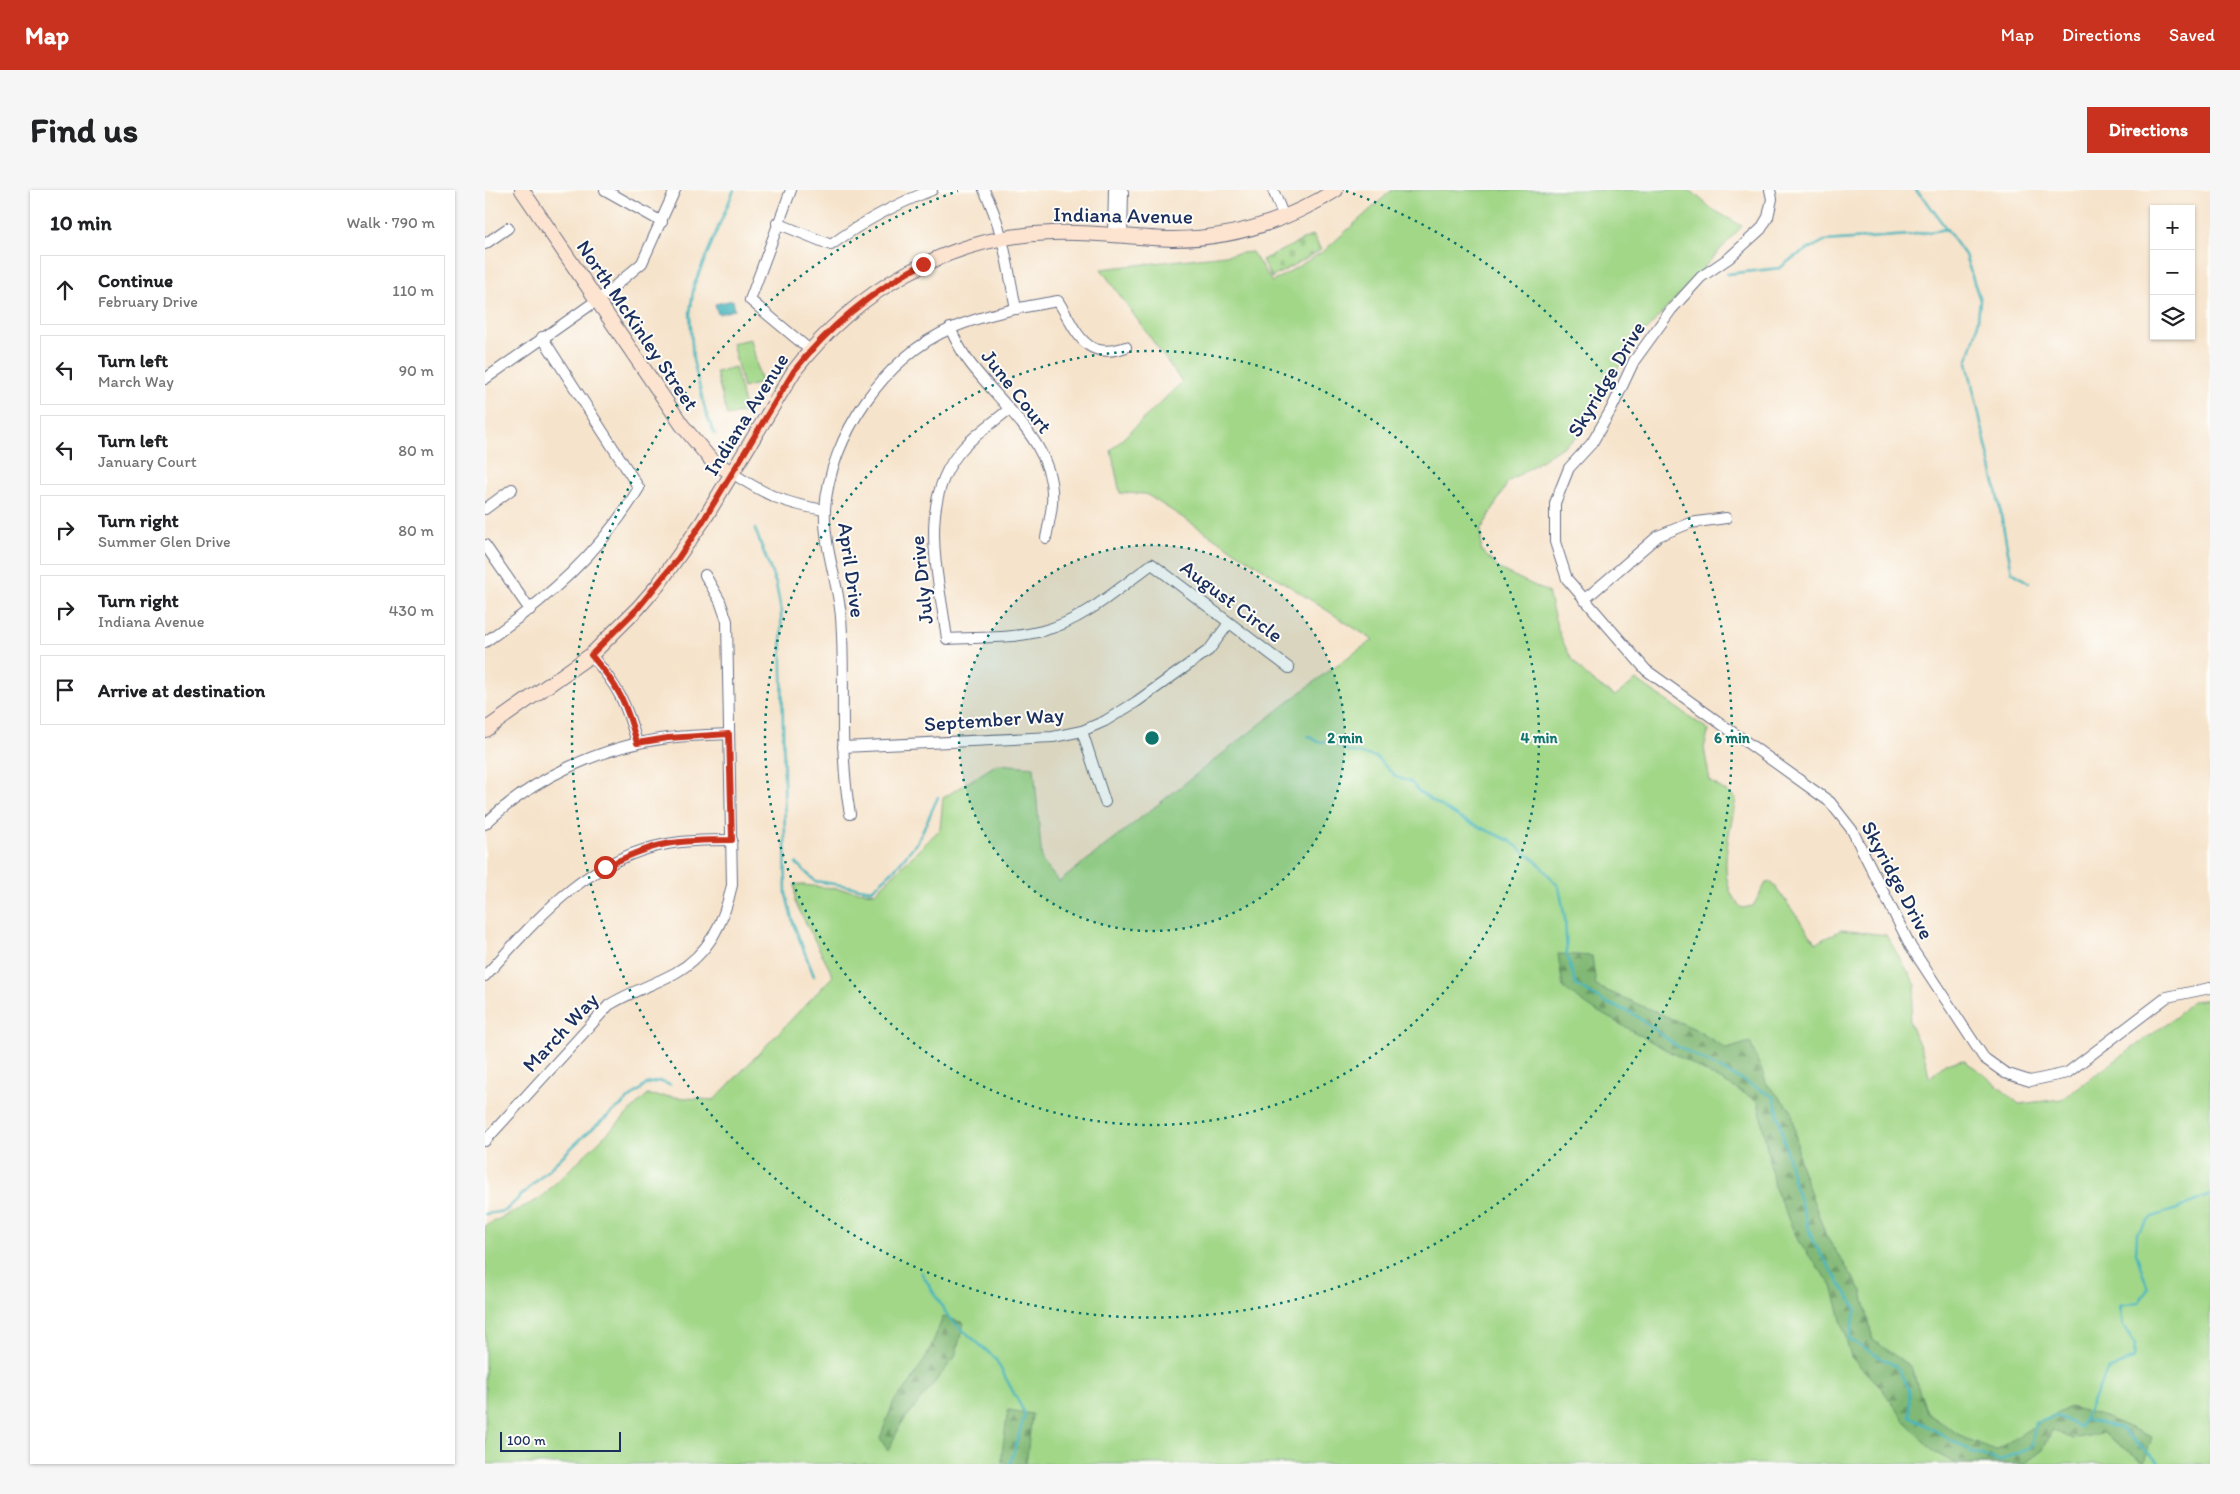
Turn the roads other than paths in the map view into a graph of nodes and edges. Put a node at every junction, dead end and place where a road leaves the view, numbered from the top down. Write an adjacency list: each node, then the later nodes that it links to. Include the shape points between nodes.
1 (522, 190): 20 (street, North McKinley Street)
2 (605, 190): 14 (street)
3 (675, 190): 14 (street)
4 (791, 190): 15 (street)
5 (932, 190): 15 (street, via 895,206 831,244)
6 (984, 190): 18 (street)
7 (1114, 190): 12 (street)
8 (1121, 190): 12 (street)
9 (1273, 190): 13 (street)
10 (1336, 190): 13 (street, Indiana Avenue)
11 (1771, 194): 37 (street, Skyridge Drive, via 1768,217 1761,229 1729,258 1701,277 1671,310 1634,360 1592,443 1569,468 1555,503 1555,542 1567,579)
12 (1118, 205): 17 (street)
13 (1284, 218): 17 (street, Indiana Avenue, via 1204,237 1172,239)
14 (662, 222): 20 (street, via 642,263)
15 (777, 224): 25 (street, via 750,300)
16 (508, 228): 19 (street)
17 (1117, 235): 18 (street, Indiana Avenue, via 1050,233)
18 (1003, 239): 21 (street); 25 (street, Indiana Avenue, via 951,253 897,278 853,308)
19 (485, 244)
20 (597, 299): 23 (street); 28 (street, North McKinley Street, via 682,424 711,460)
21 (1016, 309): 22 (street, April Drive); 24 (street, April Drive, via 1058,301 1086,345 1106,352)
22 (950, 328): 27 (street, June Court, via 967,359); 31 (street, April Drive, via 896,366 859,412 830,474)
23 (542, 337): 26 (street); 38 (street, via 639,488 621,517 589,556)
24 (1126, 347)
25 (810, 350): 28 (street, Indiana Avenue)
26 (485, 379)
27 (1008, 410): 33 (street, June Court, via 1030,434 1043,456 1053,503); 35 (street, July Drive, via 964,447 939,486 933,535 947,639 1043,631 1070,621)
28 (731, 473): 31 (street, via 777,499); 41 (street, Indiana Avenue, via 703,521 658,585)
29 (512, 489): 30 (street)
30 (485, 508)
31 (825, 510): 47 (street, April Drive, via 827,545 841,618)
32 (1726, 518): 37 (street, via 1690,523 1658,536)
33 (1046, 538)
34 (485, 545): 38 (street)
35 (1152, 564): 39 (street, August Circle)
36 (705, 575): 45 (street, March Way, via 727,621)
37 (1584, 600): 53 (street, Skyridge Drive, via 1646,670 1830,802 1852,830 1911,947 1984,1058 2005,1073 2030,1081 2067,1073 2167,997)
38 (530, 610): 40 (street)
39 (1229, 623): 42 (street, August Circle); 44 (street, September Way, via 1209,650 1193,664 1105,721)
40 (485, 642)
41 (591, 655): 43 (street, Indiana Avenue); 46 (street, via 615,684 630,716)
42 (1289, 668)
43 (485, 730)
44 (1082, 731): 47 (street, September Way, via 1053,737); 48 (street)
45 (729, 734): 46 (street); 51 (street, March Way)
46 (637, 743): 50 (street, via 540,782)
47 (843, 747): 49 (street, April Drive)
48 (1105, 802)
49 (850, 814)
50 (485, 824)
51 (732, 840): 52 (street, via 665,844 605,867 556,900); 54 (street, March Way, via 732,885 728,905 720,928 708,945 675,973 609,1005)
52 (485, 976)
53 (2210, 988)
54 (485, 1141)

